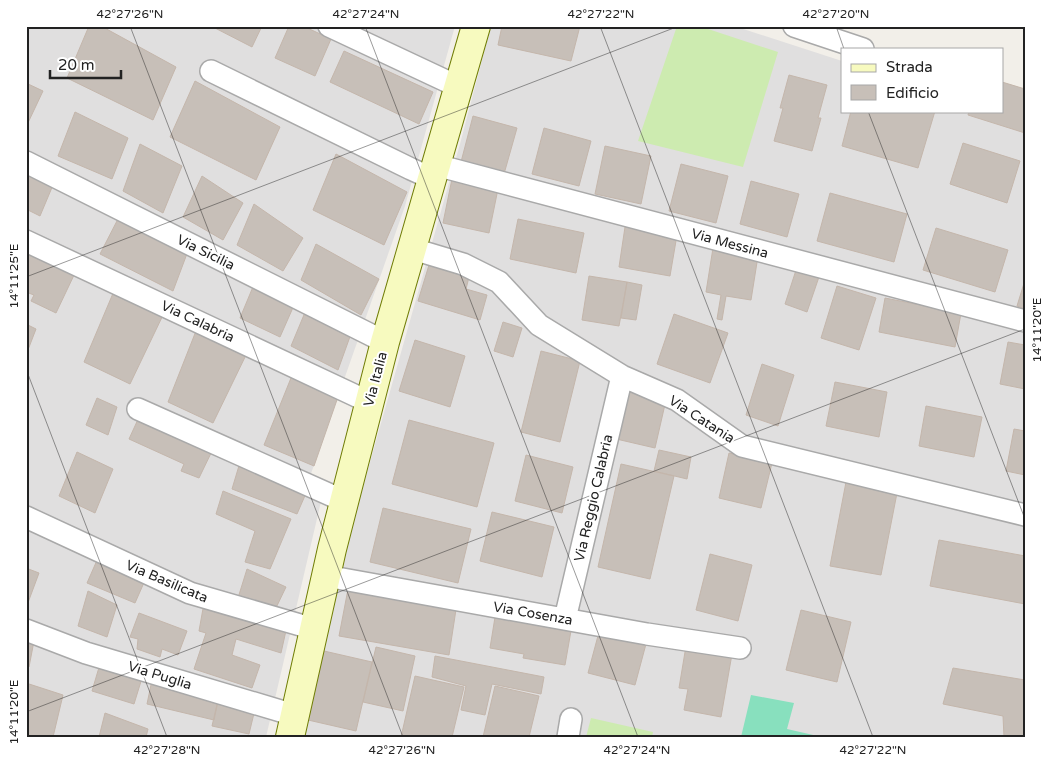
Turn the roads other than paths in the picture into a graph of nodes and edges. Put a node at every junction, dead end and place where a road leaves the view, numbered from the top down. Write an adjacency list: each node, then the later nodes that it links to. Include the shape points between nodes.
1 (329, 26): 6 (street)
2 (476, 26): 6 (main road, Via Italia)
3 (794, 26): 4 (street)
4 (860, 48)
5 (211, 71): 8 (street, Via Messina, via 412,169)
6 (459, 88): 8 (main road, Via Italia)
7 (26, 162): 12 (street, Via Sicilia)
8 (434, 172): 10 (main road, Via Italia); 11 (street, Via Messina)
9 (26, 241): 14 (street, Via Calabria)
10 (413, 249): 12 (main road, Via Italia); 13 (street, Via Catania, via 463,264 499,282 538,325)
11 (1025, 321)
12 (385, 342): 14 (main road, Via Italia)
13 (622, 376): 17 (street, Via Catania, via 677,400 742,446); 20 (street, Via Reggio Calabria)
14 (369, 402): 16 (main road, Via Italia)
15 (138, 409): 16 (street)
16 (344, 500): 19 (main road, Via Italia)
17 (1025, 515)
18 (26, 517): 21 (street, Via Basilicata, via 190,593)
19 (326, 576): 20 (street, Via Cosenza); 21 (main road, Via Italia)
20 (565, 619): 23 (street, Via Cosenza)
21 (314, 629): 24 (main road, Via Italia)
22 (26, 630): 24 (street, Via Puglia)
23 (740, 648)
24 (292, 726)

